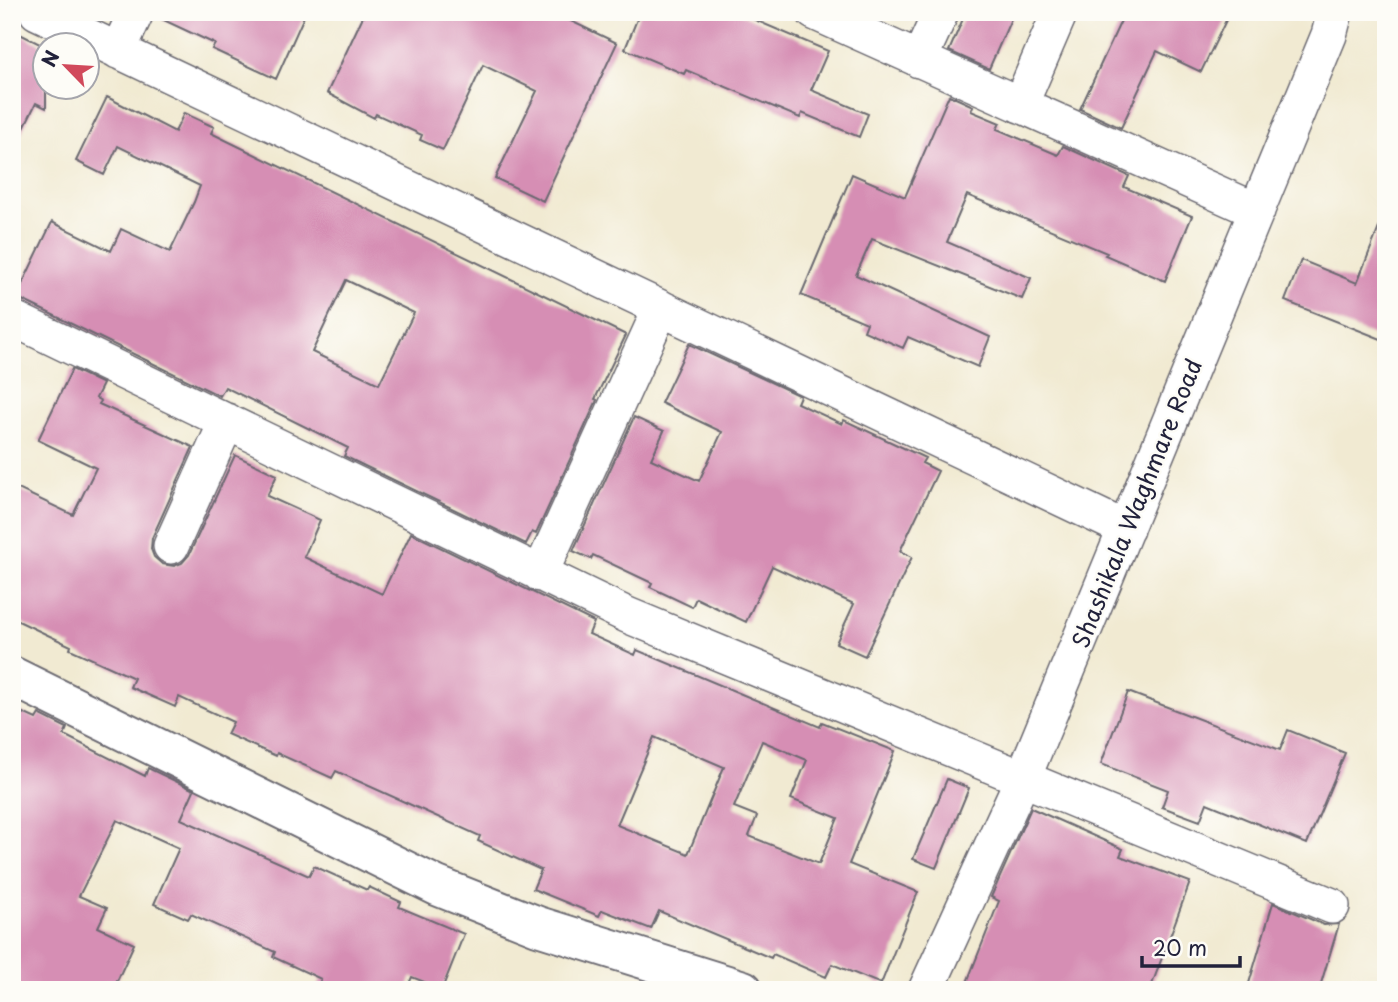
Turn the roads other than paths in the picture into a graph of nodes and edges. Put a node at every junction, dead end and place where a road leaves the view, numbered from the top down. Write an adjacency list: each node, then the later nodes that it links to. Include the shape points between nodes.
1 (37, 12): 7 (street)
2 (136, 12): 7 (street)
3 (814, 12): 8 (street)
4 (942, 12): 8 (street)
5 (1060, 12): 9 (street)
6 (1335, 12): 10 (street, Shashikala Waghmare Road)
7 (118, 51): 11 (street)
8 (919, 60): 9 (street)
9 (1020, 105): 10 (street)
10 (1257, 211): 14 (street, Shashikala Waghmare Road)
11 (661, 308): 14 (street); 16 (street)
12 (12, 318): 13 (street)
13 (227, 421): 15 (street); 16 (street)
14 (1126, 529): 18 (street, Shashikala Waghmare Road)
15 (171, 547)
16 (540, 574): 18 (street)
17 (12, 676): 20 (street, via 437,886 538,926)
18 (1023, 778): 19 (street); 21 (street, Shashikala Waghmare Road)
19 (1332, 906)
20 (743, 990)
21 (926, 990)

